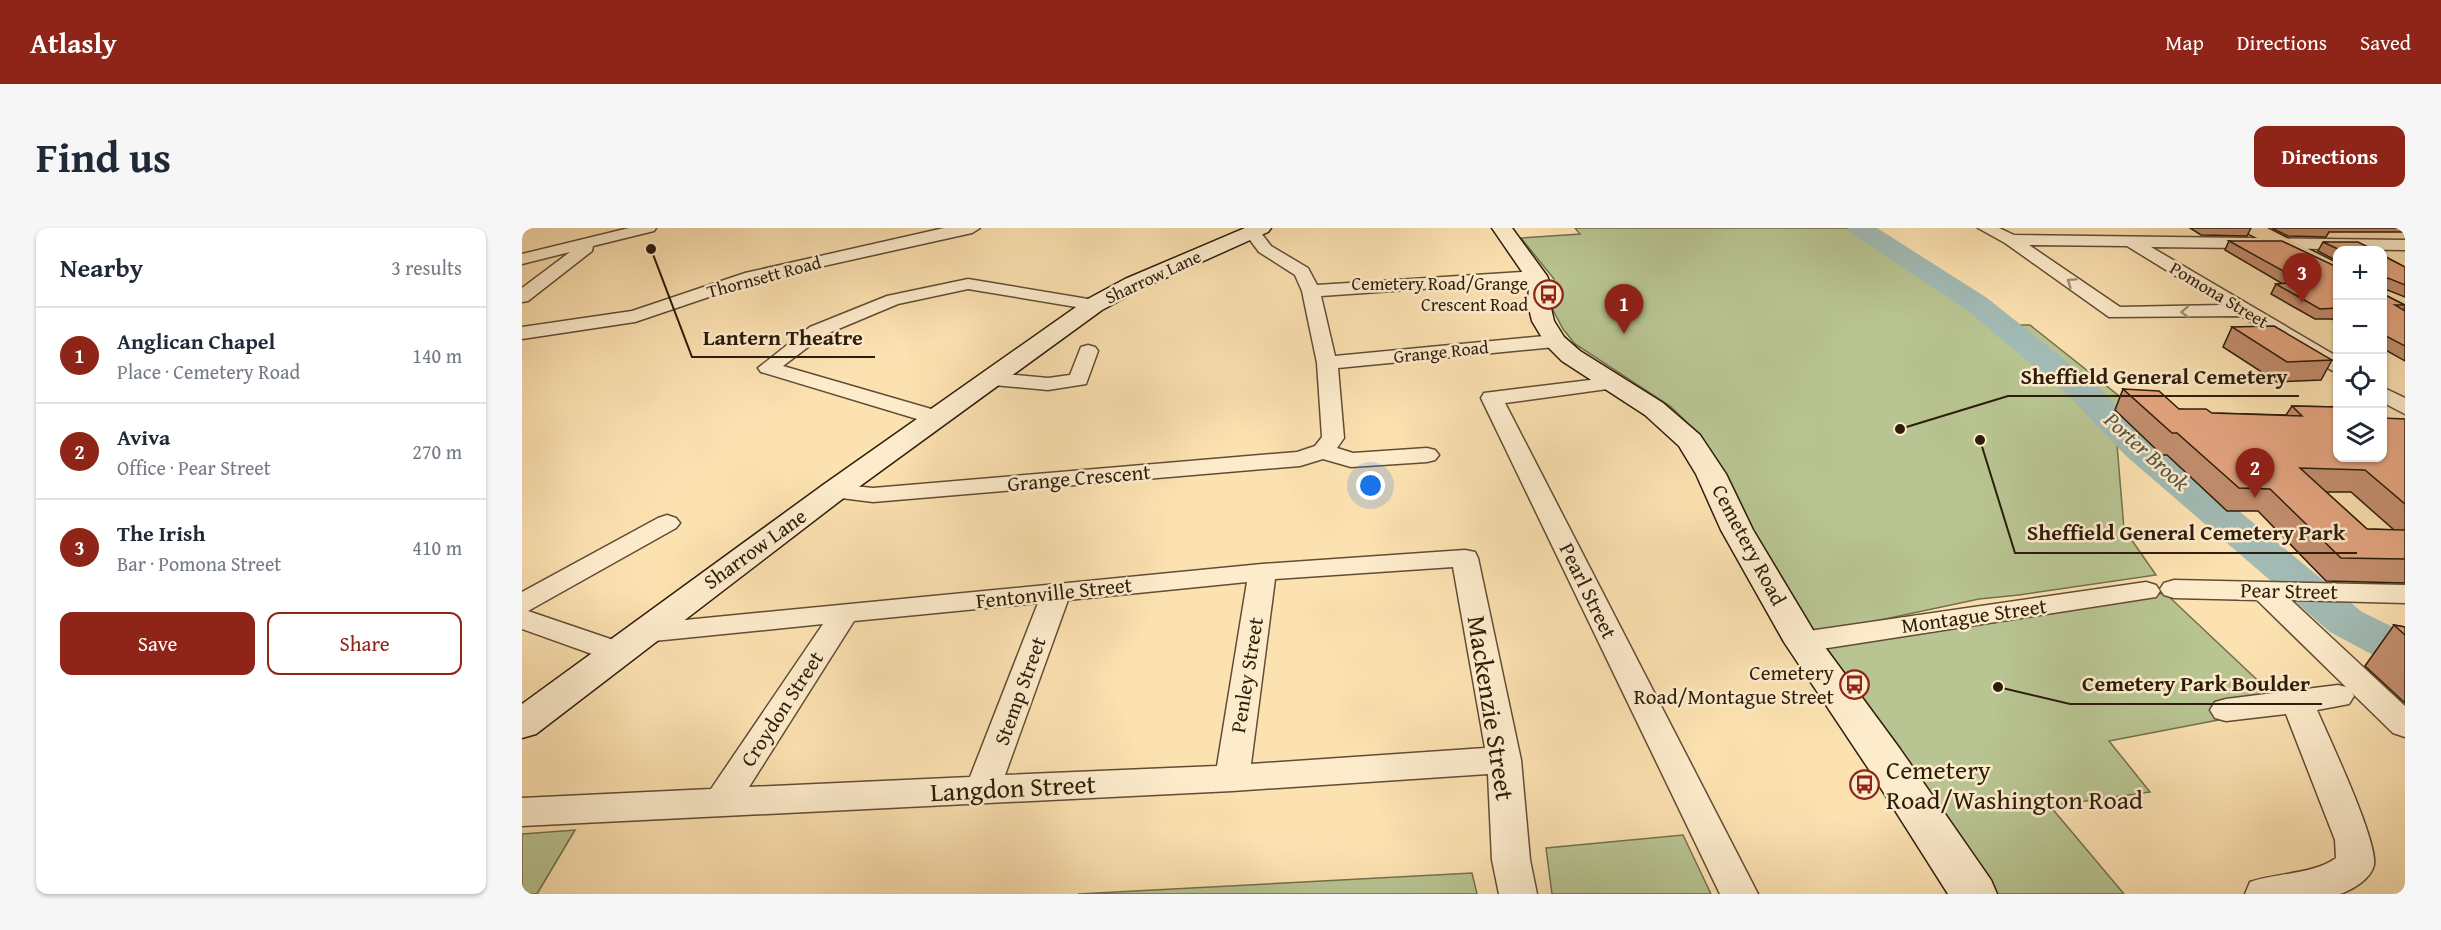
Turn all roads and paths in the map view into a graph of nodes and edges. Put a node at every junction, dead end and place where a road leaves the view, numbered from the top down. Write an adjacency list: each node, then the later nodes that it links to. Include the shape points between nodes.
1 (648, 228): 8 (street)
2 (972, 228): 19 (street, Thornsett Road, via 741,280 635,316)
3 (1502, 228): 14 (street, Cemetery Road)
4 (1986, 228): 7 (street)
5 (2252, 228): 10 (main road)
6 (1256, 230): 15 (street, via 1265,249 1302,272); 17 (street, Sharrow Lane)
7 (2011, 240): 9 (street); 18 (street, one-way to 7, via 2120,314)
8 (587, 242): 12 (street); 16 (street, via 587,247)
9 (2131, 242): 10 (street); 18 (street, Pomona Street)
10 (2284, 244): 11 (street); 13 (main road)
11 (2405, 245)
12 (522, 259)
13 (2333, 270)
14 (1536, 276): 15 (street); 20 (street, Cemetery Road, via 1543,321)
15 (1311, 291): 22 (street)
16 (522, 297)
17 (1094, 305): 24 (street, Sharrow Lane); 28 (street, via 968,284 893,300 817,331 768,368)
18 (2244, 310): 23 (street, Pomona Street)
19 (522, 333)
20 (1555, 341): 22 (street, Grange Road); 25 (street, Cemetery Road, via 1571,356)
21 (1088, 351): 24 (street, via 1079,380 1048,384)
22 (1327, 363): 29 (street, via 1333,438)
23 (2333, 364)
24 (993, 379): 28 (street, Sharrow Lane)
25 (1615, 383): 43 (street, Cemetery Road, via 1654,409 1690,441); 56 (street, Pearl Street, via 1492,398)
26 (2387, 396): 27 (street)
27 (2405, 407)
28 (937, 418): 31 (street, Sharrow Lane)
29 (1323, 451): 30 (street, via 1351,460); 31 (street, Grange Crescent, via 1300,459 884,494)
30 (1427, 455)
31 (834, 491): 42 (street, Sharrow Lane)
32 (667, 523): 39 (street)
33 (1465, 558): 34 (street, Fentonville Street); 50 (street, Mackenzie Street)
34 (1262, 572): 37 (street, Fentonville Street); 51 (street, Penley Street)
35 (2160, 590): 36 (street, Pear Street); 43 (street, Montague Street)
36 (2277, 591): 38 (street, Pear Street); 49 (street)
37 (1056, 593): 40 (street, Fentonville Street); 52 (street, Stemp Street)
38 (2405, 594)
39 (522, 604)
40 (844, 614): 42 (street, Fentonville Street); 53 (street, Croydon Street)
41 (522, 619): 44 (street)
42 (644, 632): 44 (street, Sharrow Lane)
43 (1802, 642): 57 (street, Cemetery Road)
44 (617, 652): 48 (street, Sharrow Lane)
45 (2338, 696): 46 (street)
46 (2296, 700): 47 (street); 58 (street, via 2353,840 2355,866 2337,879)
47 (2226, 710)
48 (522, 724)
49 (2405, 725)
50 (1504, 760): 51 (street, Langdon Street); 55 (street, Mackenzie Street, via 1511,860)
51 (1232, 778): 52 (street, Langdon Street)
52 (983, 788): 53 (street, Langdon Street)
53 (720, 804): 54 (street, Langdon Street)
54 (522, 812)
55 (1518, 894)
56 (1739, 894)
57 (1974, 894)
58 (2264, 894)

